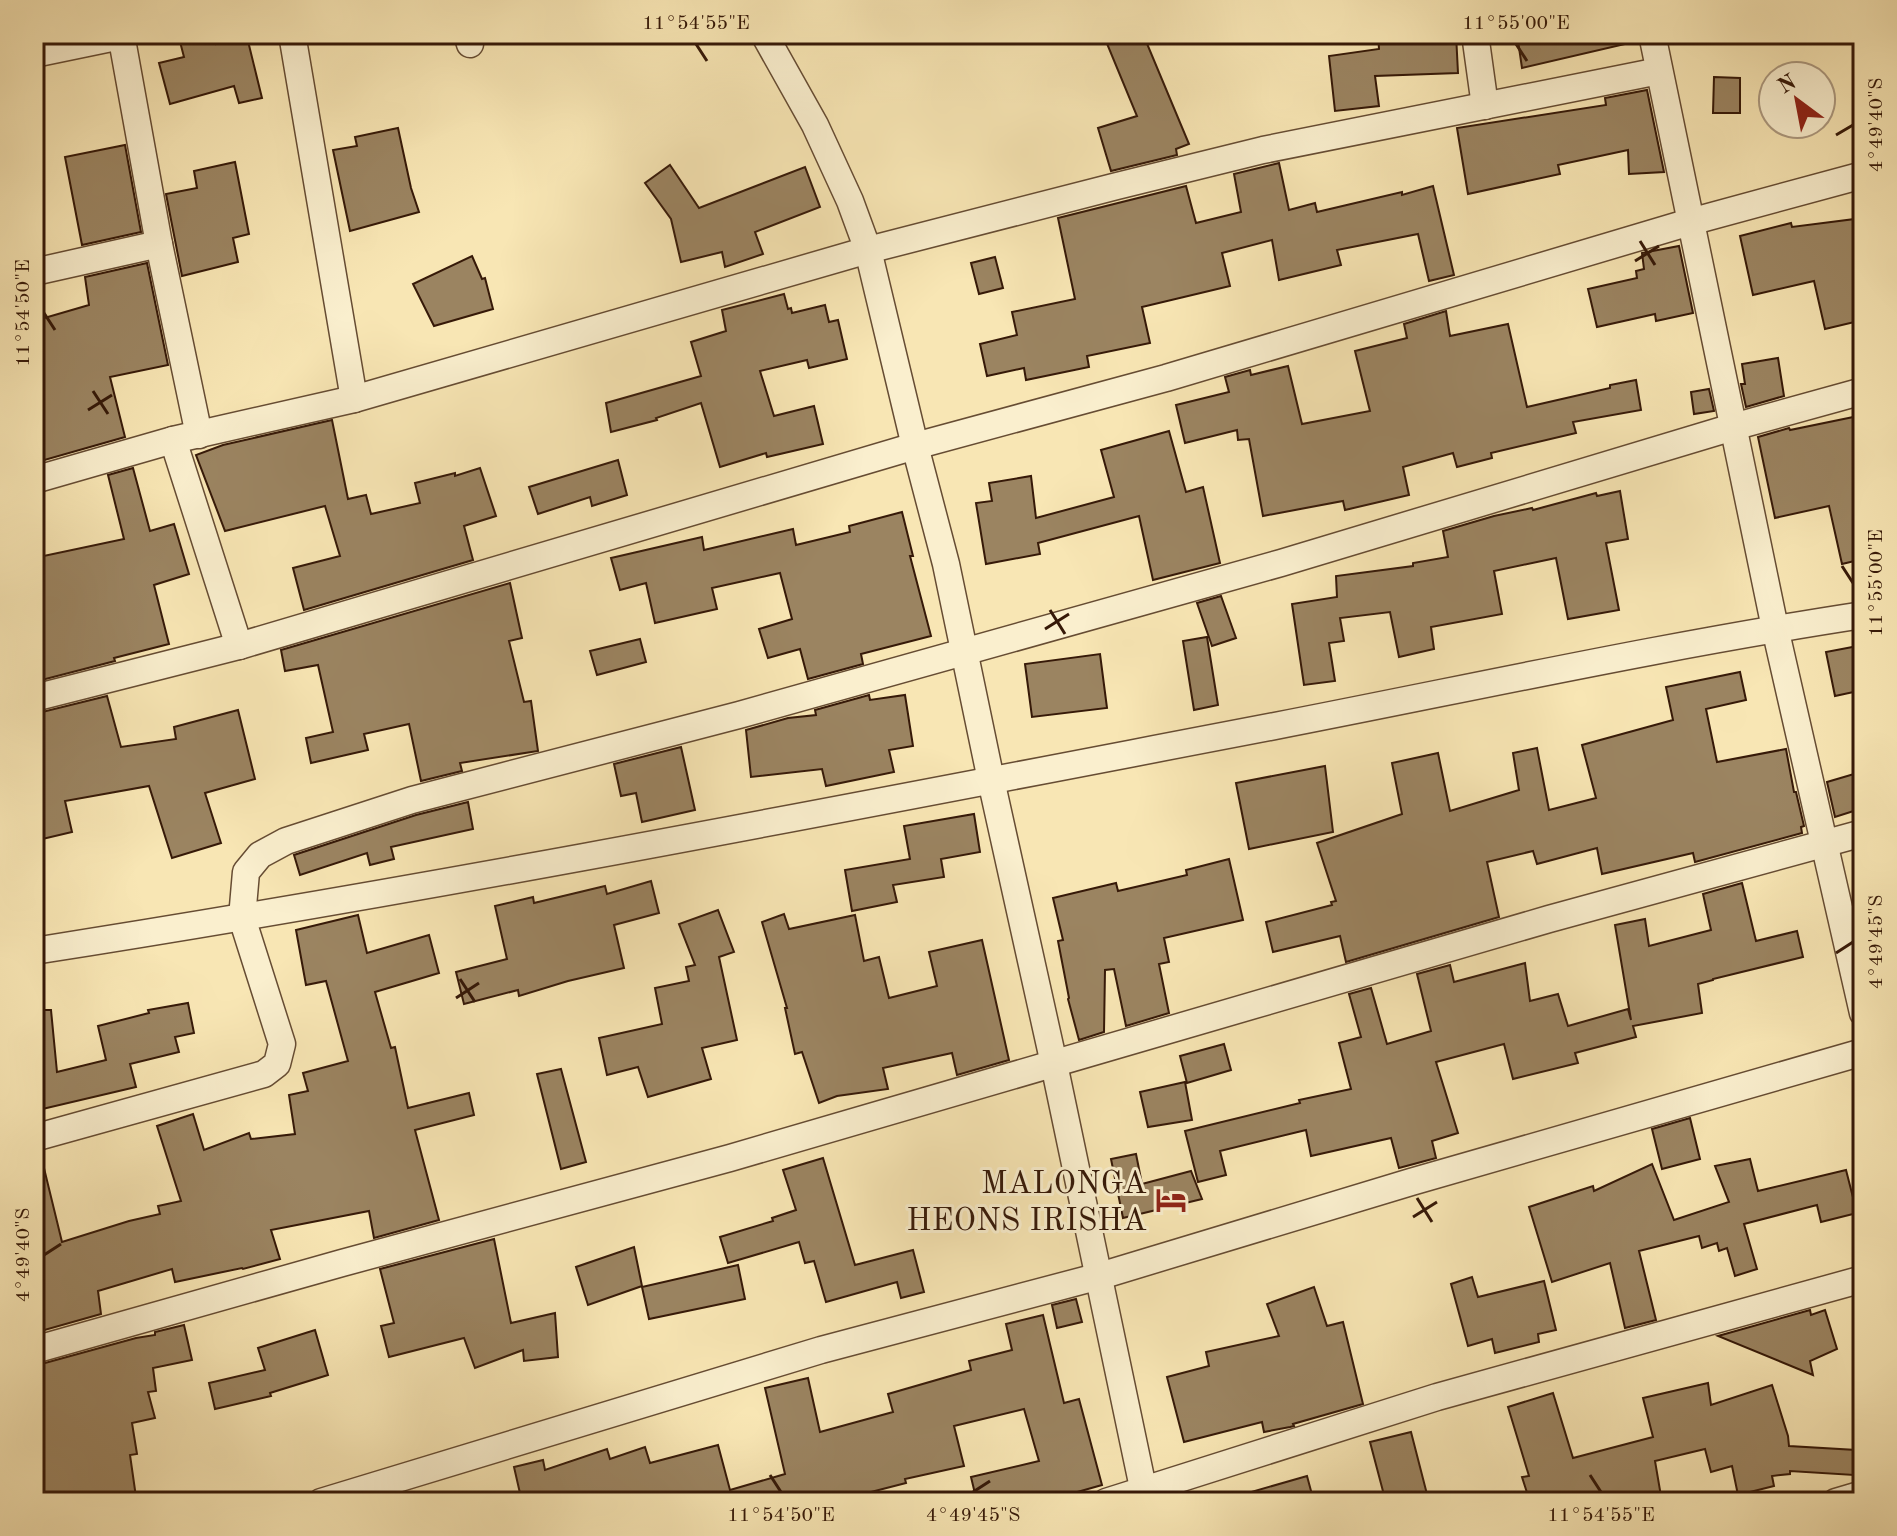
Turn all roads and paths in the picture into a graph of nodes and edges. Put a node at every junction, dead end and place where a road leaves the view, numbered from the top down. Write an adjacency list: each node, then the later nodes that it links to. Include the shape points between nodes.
1 (292, 34): 15 (street)
2 (764, 34): 12 (street, via 815,125)
3 (1475, 34): 8 (street)
4 (1652, 34): 7 (street)
5 (121, 35): 6 (street); 11 (street)
6 (34, 54)
7 (1659, 71): 8 (street); 10 (street)
8 (1485, 106): 12 (street, via 1248,154)
9 (1863, 175): 10 (street)
10 (1690, 222): 16 (street); 19 (street, via 1166,378)
11 (159, 244): 13 (street); 17 (street)
12 (868, 250): 15 (street); 19 (street)
13 (34, 272)
14 (1863, 391): 16 (street)
15 (354, 399): 17 (street)
16 (1733, 427): 22 (street); 24 (street)
17 (199, 435): 18 (street)
18 (173, 440): 20 (street); 23 (street)
19 (915, 446): 23 (street); 24 (street)
20 (34, 480)
21 (1863, 615): 22 (street)
22 (1775, 628): 26 (street); 28 (street)
23 (239, 646): 25 (street)
24 (965, 653): 26 (street); 29 (street, via 412,800 286,841 260,855 246,872)
25 (34, 698)
26 (991, 780): 29 (street); 33 (street)
27 (1863, 833): 28 (street)
28 (1824, 844): 31 (street); 33 (street)
29 (242, 918): 30 (street); 34 (street, via 282,1044 277,1064 264,1074)
30 (34, 951)
31 (1863, 1013)
32 (1863, 1052): 35 (street)
33 (1054, 1064): 35 (street); 37 (street)
34 (34, 1138)
35 (1100, 1276): 39 (street); 40 (street, via 821,1350)
36 (1863, 1279): 39 (street, via 1437,1397)
37 (34, 1350)
38 (1863, 1494): 42 (street)
39 (1145, 1496): 41 (street)
40 (321, 1502)
41 (1106, 1502)
42 (1836, 1502)

